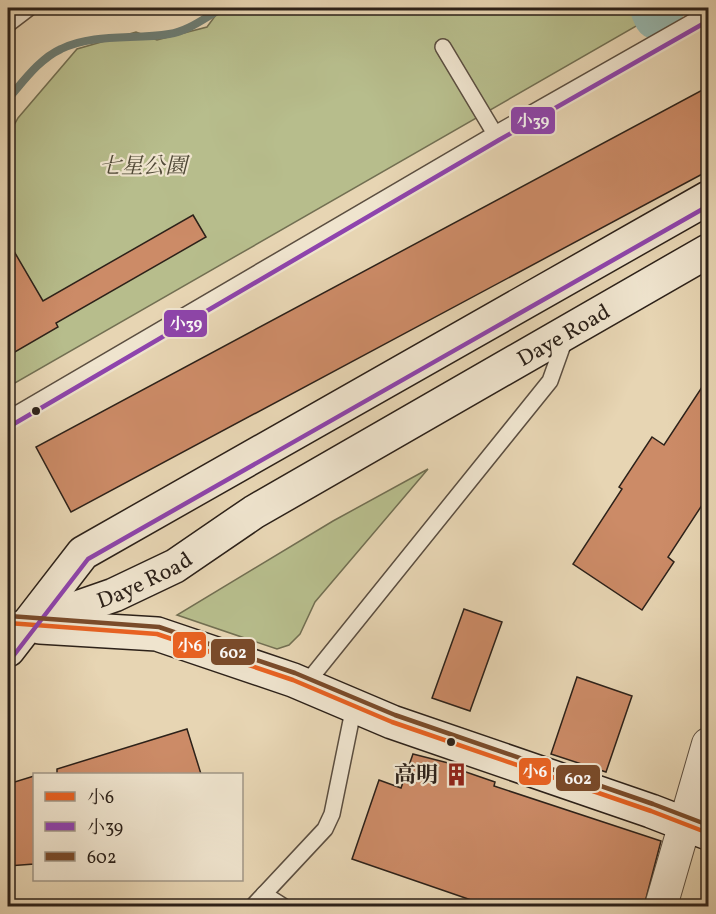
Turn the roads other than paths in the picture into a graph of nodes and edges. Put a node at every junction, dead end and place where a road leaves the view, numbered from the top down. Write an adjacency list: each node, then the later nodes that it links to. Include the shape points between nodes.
1 (29, 8): 3 (lane)
2 (708, 13): 5 (lane)
3 (8, 24)
4 (443, 47): 5 (lane)
5 (495, 134): 9 (lane)
6 (708, 198): 10 (main road, Daye Road, via 83,553)
7 (708, 251): 8 (main road, Daye Road)
8 (567, 331): 10 (main road, Daye Road, via 254,512 175,566 114,595); 11 (lane, via 550,381)
9 (8, 419)
10 (13, 633): 11 (main road, via 157,634)
11 (305, 685): 12 (main road)
12 (354, 706): 14 (main road); 15 (lane, via 332,814 325,830)
13 (708, 744): 14 (street)
14 (697, 828): 18 (street)
15 (264, 894): 16 (lane); 17 (lane)
16 (253, 906)
17 (283, 906)
18 (661, 906)

